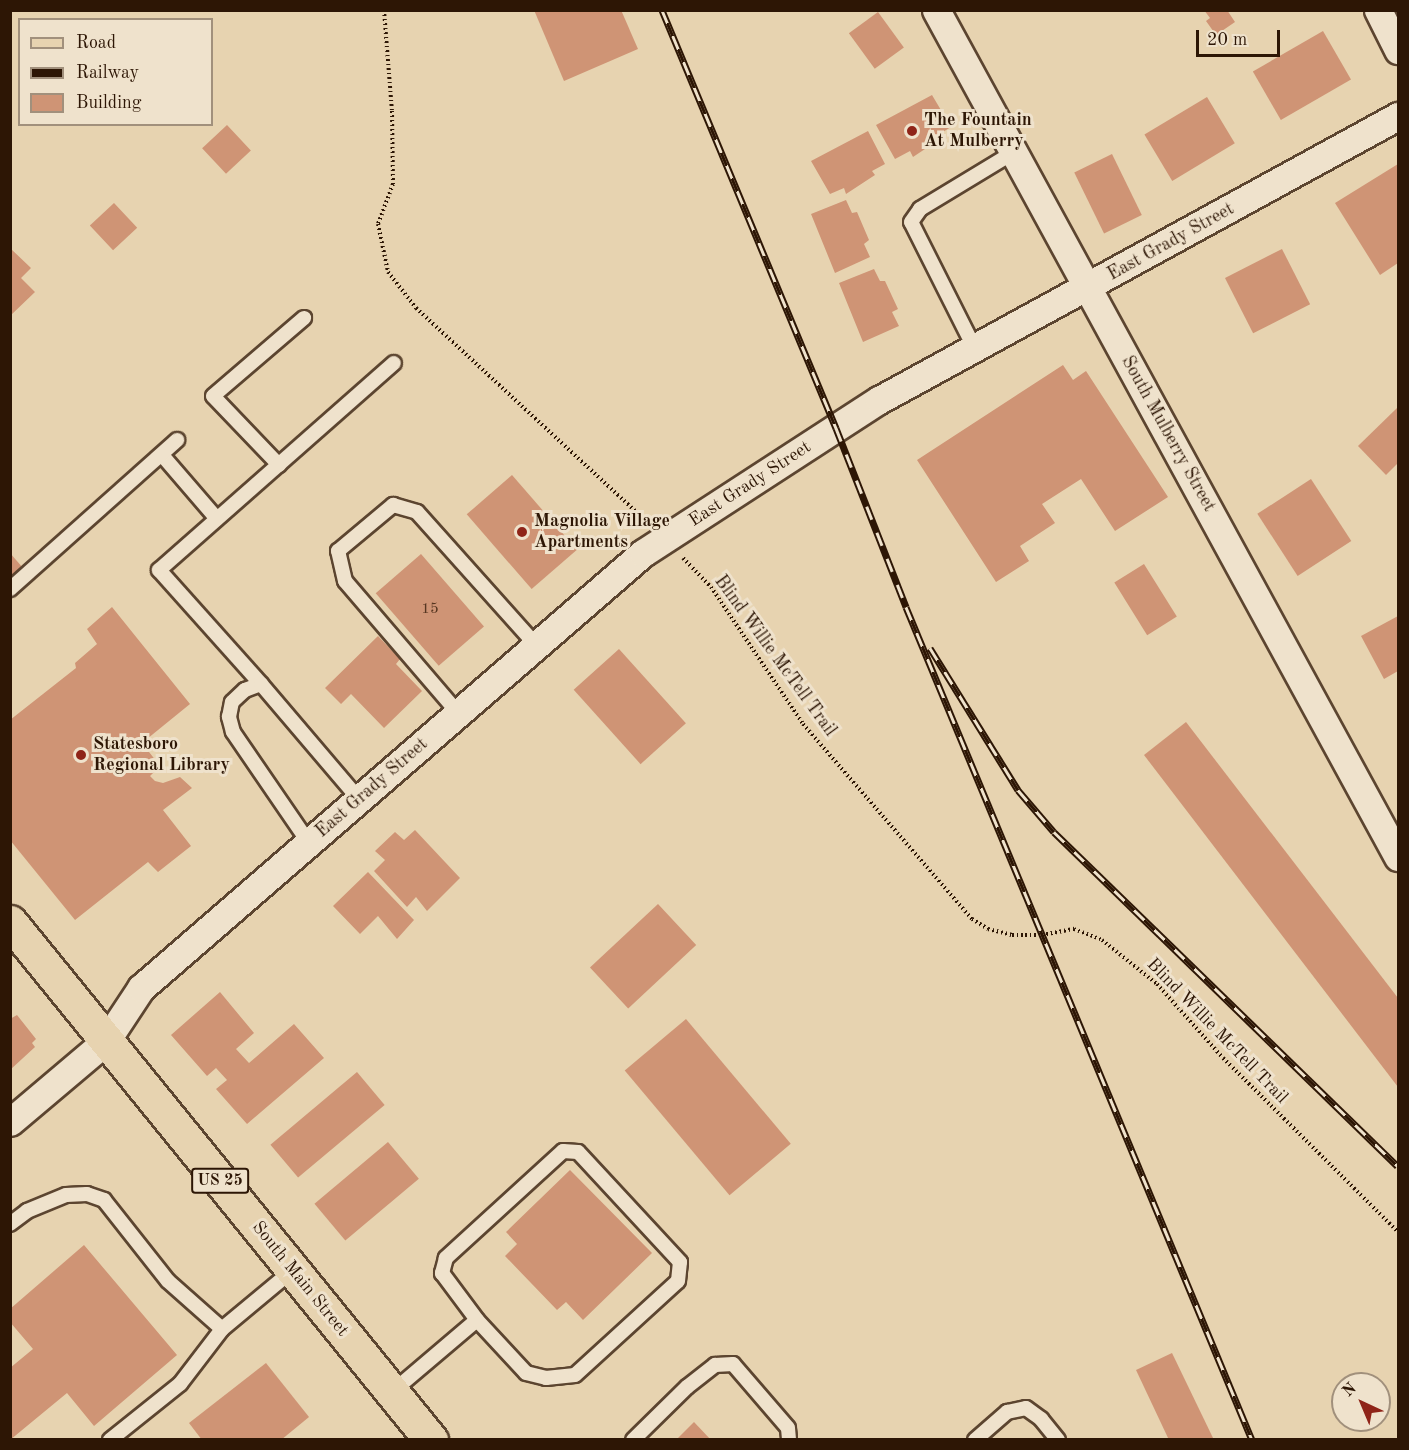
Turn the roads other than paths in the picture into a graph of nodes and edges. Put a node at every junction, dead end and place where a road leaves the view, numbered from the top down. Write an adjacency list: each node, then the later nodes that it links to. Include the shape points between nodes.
1 (936, 10): 5 (street, South Mulberry Street)
2 (1378, 10): 3 (street)
3 (1398, 50)
4 (1398, 116): 6 (street, East Grady Street)
5 (1014, 153): 6 (street, South Mulberry Street); 8 (lane, via 920,209 912,222)
6 (1088, 288): 8 (street, East Grady Street); 20 (street, South Mulberry Street)
7 (304, 318): 12 (lane, via 213,396)
8 (975, 349): 15 (street, East Grady Street, via 879,400 643,553)
9 (394, 363): 12 (lane)
10 (177, 440): 11 (lane)
11 (162, 455): 13 (lane); 14 (lane)
12 (279, 465): 13 (lane)
13 (217, 519): 16 (lane, via 159,570)
14 (10, 589)
15 (537, 646): 17 (street, East Grady Street); 17 (lane, via 417,512 393,505 338,551 345,581)
16 (261, 684): 18 (lane); 19 (lane, via 245,690 232,702 229,717 233,732)
17 (459, 714): 18 (street, East Grady Street)
18 (359, 800): 19 (street, East Grady Street)
19 (309, 843): 22 (street, East Grady Street, via 141,988)
20 (1398, 857)
21 (10, 922): 22 (main road, South Main Street / US 25)
22 (106, 1041): 23 (street, East Grady Street); 25 (main road, South Main Street / US 25)
23 (10, 1122)
24 (10, 1224): 27 (lane, via 27,1211 66,1195 87,1194 105,1200 168,1281)
25 (293, 1270): 27 (lane); 28 (main road, South Main Street / US 25)
26 (477, 1320): 26 (lane, via 526,1373 546,1378 575,1375 678,1281 680,1262 578,1152 563,1151 446,1258 442,1273); 28 (lane)
27 (222, 1329): 29 (lane, via 180,1384)
28 (392, 1392): 30 (main road, South Main Street / US 25)
29 (110, 1440)
30 (430, 1440)
31 (633, 1440): 32 (lane, via 687,1387 716,1365 733,1364 788,1428)
32 (789, 1440)
33 (975, 1440): 34 (lane, via 1006,1412 1026,1408)
34 (1058, 1440)

